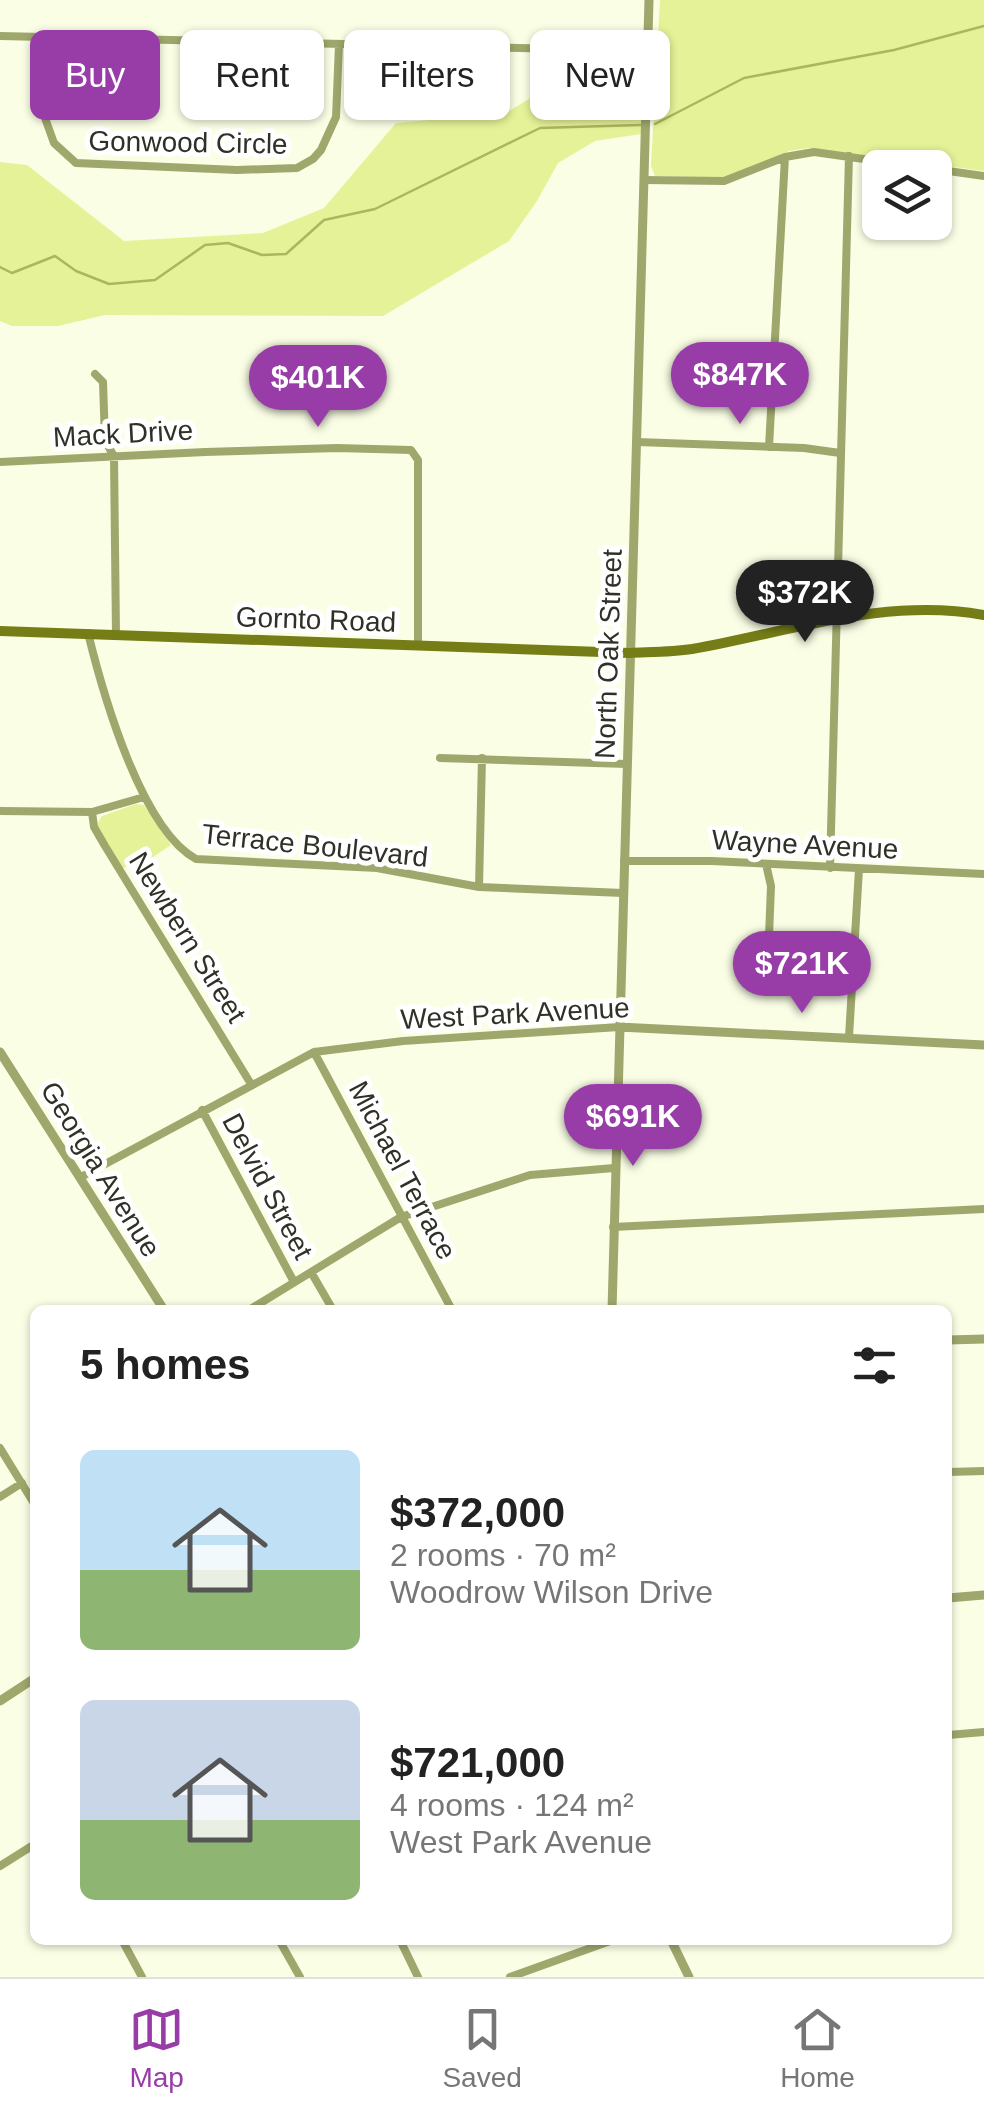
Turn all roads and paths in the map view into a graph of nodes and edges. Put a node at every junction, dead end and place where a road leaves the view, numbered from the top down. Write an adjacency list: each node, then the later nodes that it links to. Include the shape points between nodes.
1 (649, 0): 2 (street, North Oak Street)
2 (648, 30)
3 (0, 36): 4 (street)
4 (30, 36)
5 (160, 39): 6 (street)
6 (339, 44): 7 (street); 8 (street, Gonwood Circle, via 336,117 321,150 297,168 76,163 54,143)
7 (530, 48)
8 (46, 120)
9 (646, 120): 13 (street, North Oak Street)
10 (849, 156): 11 (street); 12 (street); 17 (street)
11 (784, 157): 13 (street, via 724,182); 16 (street)
12 (984, 176)
13 (644, 180): 15 (street, North Oak Street)
14 (95, 374): 18 (street, via 103,382 105,440)
15 (636, 442): 16 (street); 26 (street, North Oak Street)
16 (769, 447): 17 (street)
17 (840, 453): 21 (street)
18 (114, 456): 19 (street, Mack Drive); 24 (street); 25 (street, Mack Drive, via 411,450 418,460)
19 (0, 462)
20 (984, 615): 21 (main road, Gornto Road, via 918,608)
21 (834, 620): 26 (main road, Gornto Road, via 688,650); 35 (street)
22 (0, 631): 23 (main road, Gornto Road)
23 (88, 633): 24 (main road, Gornto Road); 30 (street, Terrace Boulevard)
24 (116, 634): 25 (main road, Gornto Road)
25 (418, 645): 26 (main road, Gornto Road)
26 (630, 654): 29 (street, North Oak Street)
27 (440, 758): 28 (street)
28 (482, 758): 29 (street); 38 (street)
29 (627, 764): 33 (street, North Oak Street)
30 (144, 797): 32 (street); 38 (street, Terrace Boulevard, via 178,850 196,859 376,868)
31 (0, 811): 32 (street)
32 (92, 812): 46 (street, Newbern Street, via 100,836)
33 (624, 861): 34 (street, Wayne Avenue); 39 (street, North Oak Street)
34 (766, 864): 35 (street, Wayne Avenue); 40 (street)
35 (830, 868): 36 (street, Wayne Avenue)
36 (859, 868): 37 (street, Wayne Avenue); 42 (street)
37 (984, 874)
38 (479, 887): 39 (street, Terrace Boulevard)
39 (623, 893): 41 (street, North Oak Street)
40 (768, 961)
41 (619, 1027): 42 (street, West Park Avenue); 45 (street, West Park Avenue); 48 (street, North Oak Street)
42 (849, 1038): 43 (street, West Park Avenue)
43 (984, 1045)
44 (0, 1052): 49 (street, Georgia Avenue)
45 (314, 1052): 46 (street, West Park Avenue); 51 (street, Michael Terrace)
46 (251, 1084): 47 (street, West Park Avenue)
47 (202, 1110): 49 (street, West Park Avenue); 54 (street, Delvid Street)
48 (614, 1168): 51 (street, via 530,1175); 52 (street, North Oak Street)
49 (81, 1176): 55 (street, Georgia Avenue)
50 (984, 1209): 52 (street)
51 (402, 1217): 53 (street); 58 (street, Michael Terrace)
52 (613, 1227): 59 (street, North Oak Street)
53 (312, 1272): 54 (street); 57 (street, Delvid Street)
54 (294, 1282): 56 (street)
55 (161, 1305)
56 (257, 1305)
57 (330, 1305)
58 (449, 1305)
59 (612, 1305)
60 (984, 1338): 61 (street)
61 (952, 1340)
62 (0, 1448): 65 (street)
63 (984, 1471): 64 (street)
64 (952, 1472)
65 (22, 1483): 66 (street); 67 (street)
66 (0, 1497)
67 (30, 1497)
68 (984, 1596): 69 (street)
69 (952, 1598)
70 (30, 1681): 71 (street)
71 (0, 1701)
72 (984, 1732): 73 (street)
73 (952, 1736)
74 (30, 1847): 75 (street)
75 (0, 1866)
76 (125, 1945): 81 (street)
77 (282, 1945): 82 (street)
78 (402, 1945): 83 (street)
79 (599, 1945): 84 (street)
80 (673, 1945): 85 (street)
81 (142, 1977)
82 (300, 1977)
83 (418, 1977)
84 (510, 1977)
85 (689, 1977)

